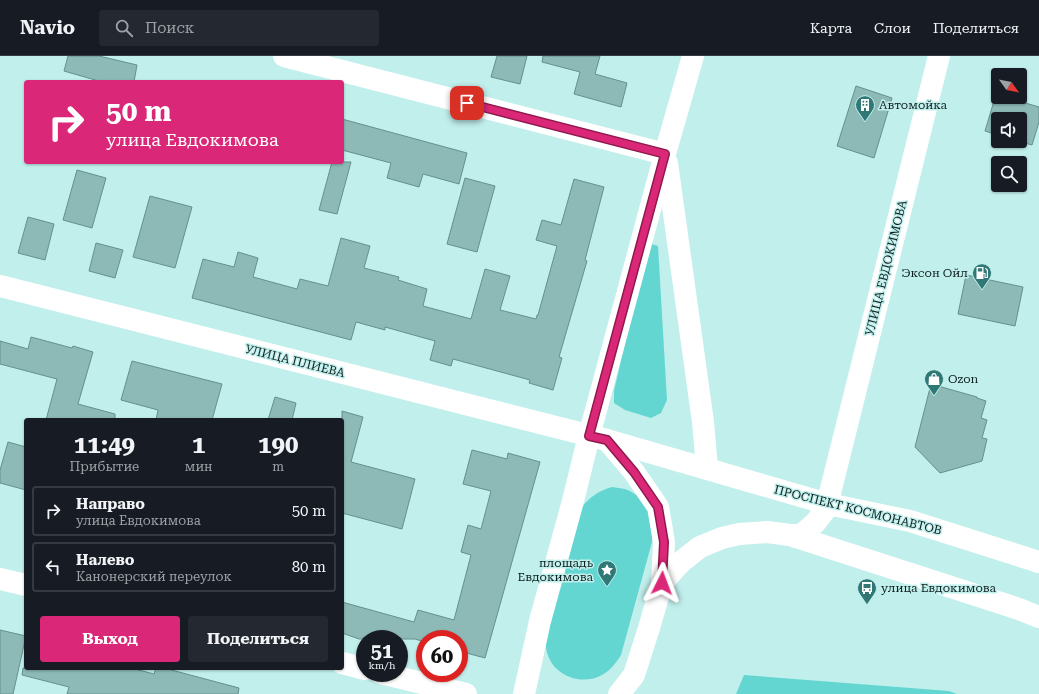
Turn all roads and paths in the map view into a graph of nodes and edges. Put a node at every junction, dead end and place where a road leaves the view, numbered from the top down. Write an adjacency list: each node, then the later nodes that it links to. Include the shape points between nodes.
1 (284, 56): 4 (main road)
2 (693, 56): 4 (main road)
3 (939, 56): 8 (main road, УЛИЦА ЕВДОКИМОВА)
4 (665, 154): 6 (main road); 7 (main road, via 703,422)
5 (0, 286): 6 (main road, УЛИЦА ПЛИЕВА)
6 (598, 438): 7 (main road, ПРОСПЕКТ КОСМОНАВТОВ); 12 (main road, via 634,472 658,507 664,542); 19 (main road, via 573,501 540,621)
7 (707, 468): 8 (main road, ПРОСПЕКТ КОСМОНАВТОВ)
8 (828, 504): 9 (main road, УЛИЦА ЕВДОКИМОВА, via 815,523 801,535); 10 (main road, ПРОСПЕКТ КОСМОНАВТОВ, via 910,521)
9 (790, 535): 12 (main road, via 766,532 722,538 700,547 681,562); 14 (main road)
10 (1039, 562)
11 (0, 579): 13 (main road)
12 (662, 583): 20 (main road, via 634,675)
13 (24, 585)
14 (1039, 617)
15 (344, 664): 16 (main road)
16 (356, 667)
17 (408, 680): 18 (main road)
18 (466, 694)
19 (524, 694)
20 (619, 694)

